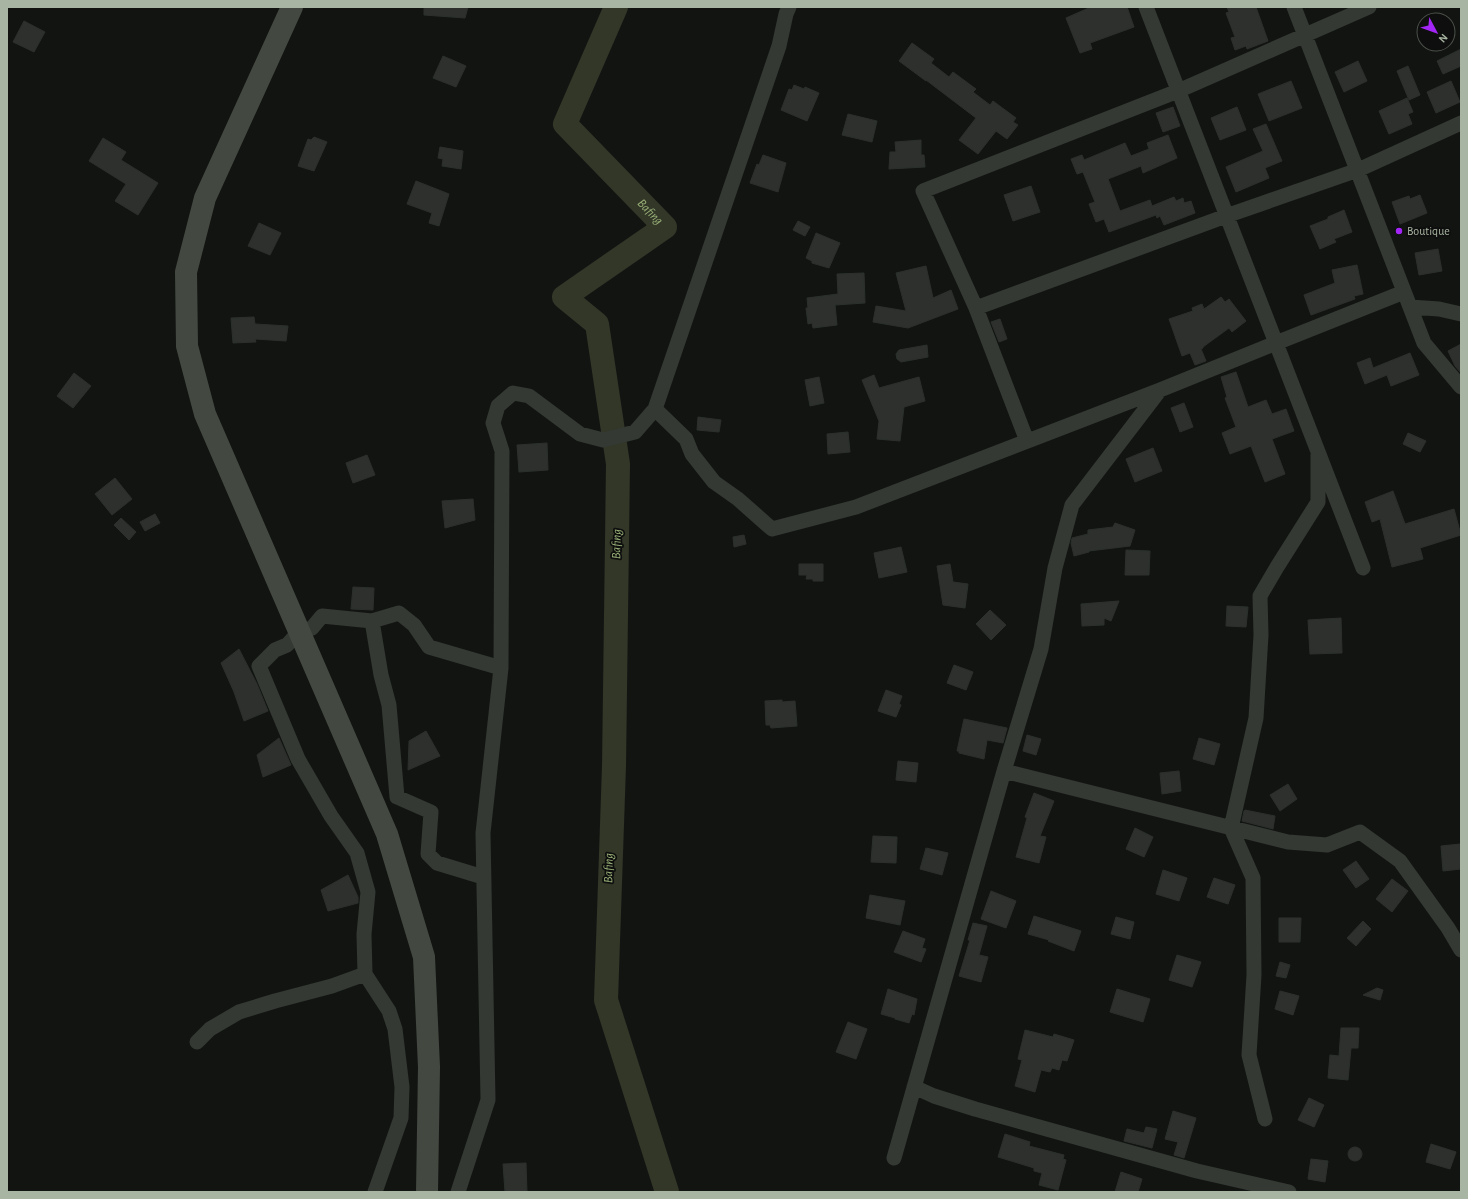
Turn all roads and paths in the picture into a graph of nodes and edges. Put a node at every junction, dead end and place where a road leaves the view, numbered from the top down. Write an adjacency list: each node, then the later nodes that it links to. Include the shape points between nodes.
1 (292, 7): 23 (main road, via 205,198 186,272 187,346 205,414)
2 (789, 7): 18 (street, via 779,46)
3 (1146, 7): 7 (street)
4 (1294, 7): 6 (street)
5 (1369, 7): 6 (street)
6 (1305, 35): 7 (street); 9 (street)
7 (1178, 90): 10 (street); 13 (street, via 923,191)
8 (1461, 123): 9 (street)
9 (1358, 170): 10 (street); 11 (street)
10 (1226, 216): 13 (street); 15 (street)
11 (1404, 292): 12 (street); 15 (street)
12 (1410, 307): 14 (street, via 1440,309); 16 (street, via 1424,343)
13 (976, 308): 19 (street)
14 (1461, 314)
15 (1276, 343): 17 (street); 20 (street)
16 (1461, 387)
17 (1160, 390): 19 (street); 25 (street, via 1072,505 1055,568 1041,649)
18 (655, 409): 19 (street, via 686,439 692,454 714,482 772,529 856,506); 24 (street, via 635,432 603,440 580,434 529,396 513,394 498,406 493,423 502,451)
19 (1027, 441)
20 (1318, 452): 21 (street); 26 (street, via 1318,502 1260,596 1261,635 1256,718)
21 (1363, 568)
22 (372, 621): 23 (street, via 322,616 312,628); 24 (street, via 398,613 414,625 428,647); 27 (street, via 381,675 389,704 397,797 430,812 428,854 437,863)
23 (299, 632): 29 (street, via 287,645 275,650 259,666 298,759 331,816 357,853 368,892 364,934); 35 (main road, via 387,834 424,957 429,1067)
24 (501, 668): 27 (street, via 483,833)
25 (1004, 771): 26 (street); 31 (street)
26 (1231, 828): 28 (street, via 1288,842 1327,845 1360,832 1400,861); 32 (street, via 1253,878 1254,975 1249,1054)
27 (483, 877): 36 (street, via 488,1100)
28 (1461, 950)
29 (365, 974): 30 (street, via 239,1012 210,1029); 34 (street, via 389,1011 396,1029 402,1087 401,1118)
30 (197, 1042)
31 (914, 1087): 33 (street); 37 (street, via 975,1109 1197,1171)
32 (1265, 1119)
33 (894, 1158)
34 (375, 1192)
35 (427, 1192)
36 (458, 1192)
37 (1288, 1192)

